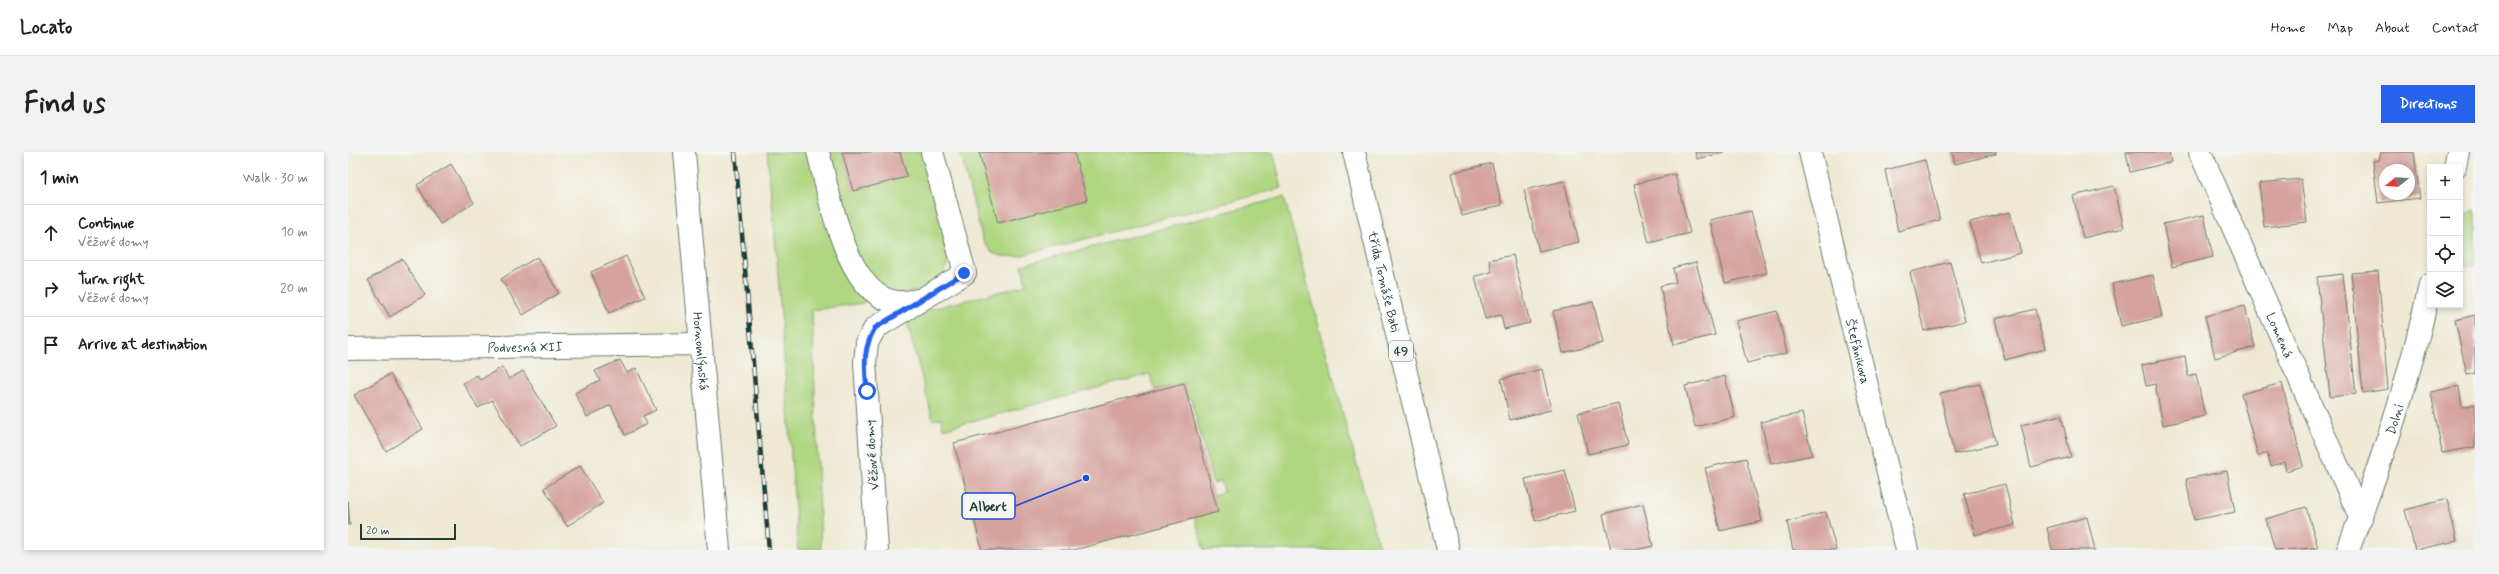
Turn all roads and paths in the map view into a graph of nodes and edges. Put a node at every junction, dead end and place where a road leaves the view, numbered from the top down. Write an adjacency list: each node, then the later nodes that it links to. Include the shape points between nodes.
1 (684, 152): 11 (street, Hornomlýnská)
2 (818, 152): 9 (street, via 841,240 852,266 870,287 884,298 898,302)
3 (932, 152): 9 (street, Věžové domy, via 964,273)
4 (1354, 152): 16 (street, třída Tomáše Bati / 49)
5 (1810, 152): 17 (street, Štefánikova)
6 (2200, 152): 13 (street, Lomená)
7 (2458, 152): 8 (street)
8 (2456, 164)
9 (924, 299): 15 (street, Věžové domy, via 875,328 867,342 865,362)
10 (2427, 300): 13 (street, Dolní, via 2393,426)
11 (701, 344): 12 (street, Podvesná XII); 14 (street, Hornomlýnská)
12 (348, 349)
13 (2361, 518): 18 (street, Dolní)
14 (719, 550)
15 (877, 550)
16 (1448, 550)
17 (1907, 550)
18 (2348, 550)

